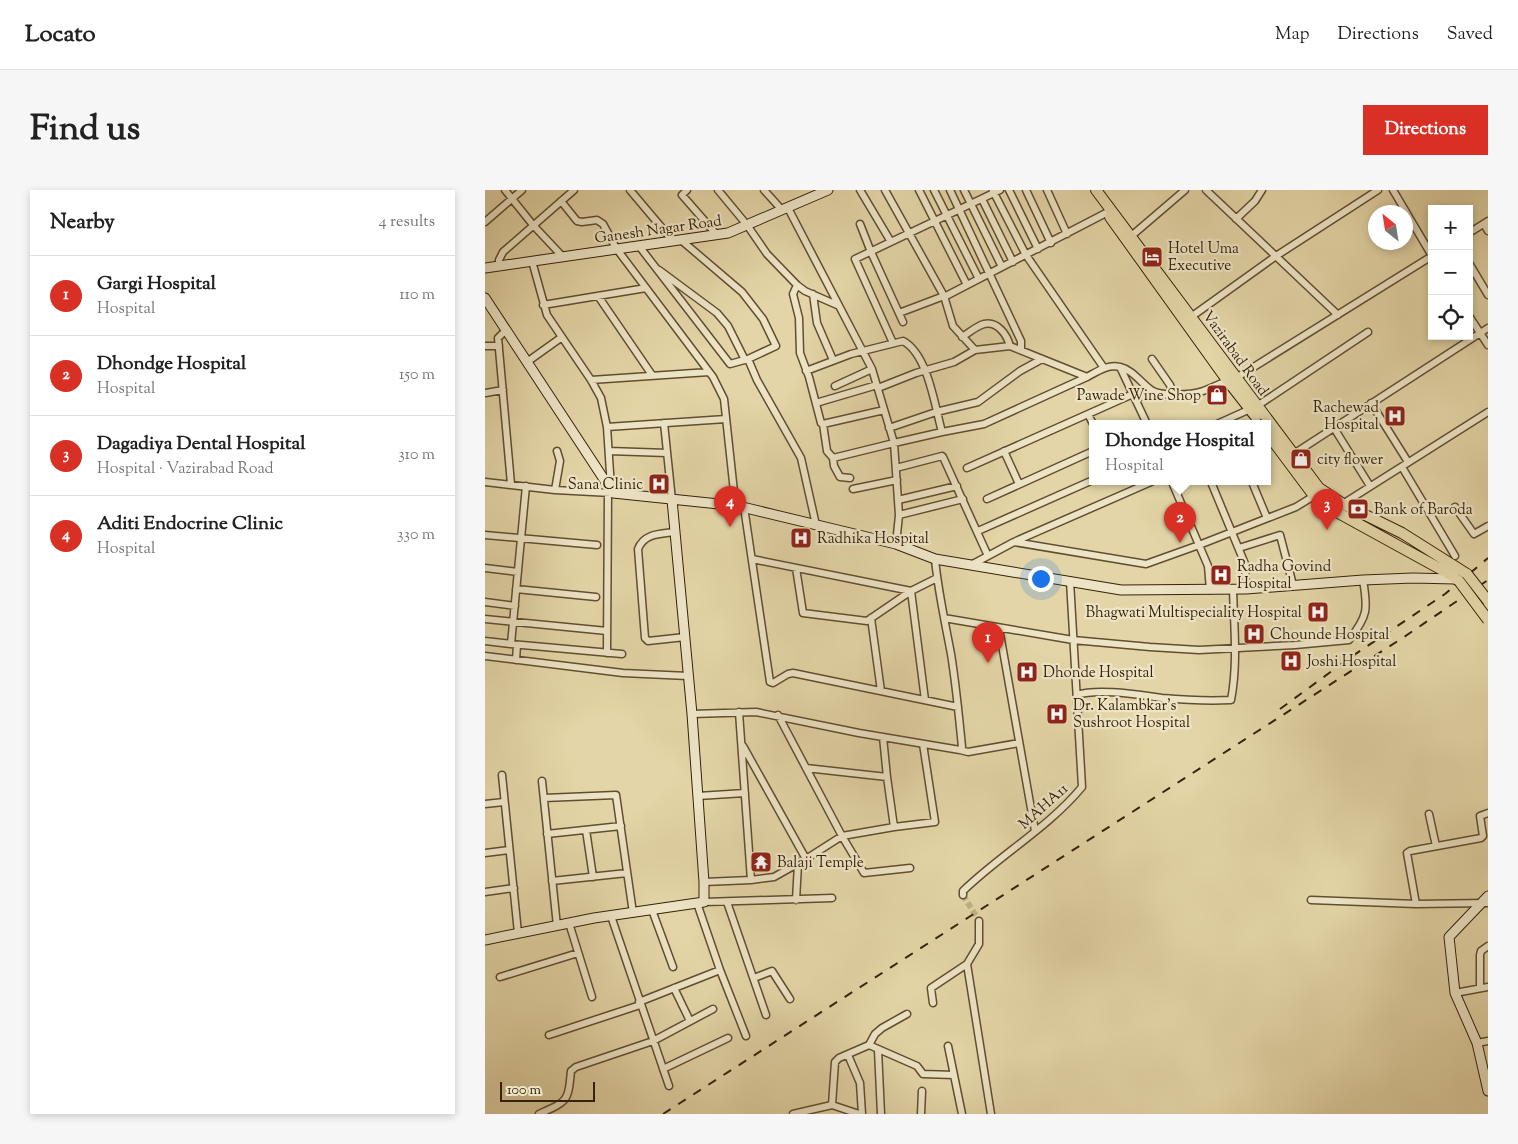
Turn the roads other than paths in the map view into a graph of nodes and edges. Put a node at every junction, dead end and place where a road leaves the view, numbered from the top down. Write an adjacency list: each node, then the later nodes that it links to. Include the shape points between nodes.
1 (505, 190): 29 (street)
2 (522, 190): 29 (street)
3 (574, 190): 30 (street)
4 (718, 190): 42 (street)
5 (765, 190): 32 (street)
6 (828, 190): 27 (street, Ganesh Nagar Road)
7 (860, 190): 50 (street)
8 (885, 190): 45 (street)
9 (919, 190): 38 (street)
10 (934, 190): 35 (street)
11 (950, 190): 33 (street)
12 (964, 190): 31 (street)
13 (981, 190): 28 (street)
14 (1009, 190): 54 (street)
15 (1026, 190): 51 (street)
16 (1047, 190): 46 (street)
17 (1088, 190): 34 (main road, Vazirabad Road)
18 (1096, 190): 48 (main road, Vazirabad Road)
19 (1185, 190): 48 (street)
20 (1206, 190): 36 (street)
21 (1262, 190): 36 (street)
22 (1378, 190): 58 (street)
23 (1393, 190): 55 (street)
24 (633, 191): 49 (street)
25 (995, 191): 28 (street); 57 (street)
26 (682, 192): 47 (street)
27 (809, 194): 32 (street, Ganesh Nagar Road)
28 (983, 198): 31 (street); 62 (street)
29 (512, 199): 37 (street); 41 (street)
30 (561, 201): 41 (street); 53 (street, via 577,221 601,221)
31 (971, 204): 33 (street); 65 (street)
32 (785, 209): 42 (street, Ganesh Nagar Road); 79 (street)
33 (960, 210): 35 (street); 68 (street)
34 (1106, 213): 46 (street); 48 (main road, Vazirabad Road)
35 (947, 216): 38 (street); 69 (street)
36 (1236, 219): 58 (street)
37 (485, 222)
38 (935, 222): 45 (street); 70 (street)
39 (1486, 223): 43 (street); 44 (street)
40 (860, 224): 56 (street)
41 (533, 225): 59 (street); 63 (street, via 503,252)
42 (747, 225): 47 (street, Ganesh Nagar Road); 71 (street, via 767,254)
43 (1473, 231)
44 (1488, 231)
45 (910, 234): 50 (street); 76 (street)
46 (1067, 234): 51 (street)
47 (717, 235): 49 (street, Ganesh Nagar Road)
48 (1129, 238): 83 (main road, Vazirabad Road); 113 (main road, Vazirabad Road)
49 (677, 241): 52 (street, Ganesh Nagar Road); 100 (street, via 742,292 763,318 775,346)
50 (891, 242): 56 (street)
51 (1051, 243): 54 (street)
52 (639, 246): 53 (street, Ganesh Nagar Road); 64 (street)
53 (616, 248): 59 (street, Ganesh Nagar Road); 72 (street)
54 (1038, 249): 57 (street)
55 (1428, 250)
56 (871, 252): 81 (street); 92 (street, via 855,260)
57 (1026, 255): 62 (street); 106 (street)
58 (1276, 256): 82 (street); 83 (street)
59 (563, 257): 61 (street, Ganesh Nagar Road)
60 (1428, 258): 82 (street)
61 (532, 261): 63 (street, Ganesh Nagar Road); 78 (street)
62 (1013, 262): 65 (street)
63 (499, 266): 66 (street, Ganesh Nagar Road)
64 (654, 266): 100 (street, via 717,313); 100 (street, via 730,364)
65 (1002, 267): 68 (street)
66 (485, 268)
67 (1473, 270): 74 (street)
68 (989, 274): 69 (street); 99 (street, via 1021,341)
69 (979, 279): 70 (street)
70 (967, 285): 76 (street)
71 (797, 286): 73 (street); 108 (street, via 793,297 799,318 799,347)
72 (646, 288): 75 (street); 110 (street)
73 (813, 294): 79 (street); 103 (street, via 817,323)
74 (1488, 295)
75 (598, 296): 78 (street); 111 (street)
76 (944, 296): 81 (street); 91 (street, via 950,319)
77 (485, 298): 80 (street)
78 (543, 305): 90 (street)
79 (837, 305): 97 (street)
80 (488, 308): 87 (street)
81 (899, 313): 84 (street)
82 (1337, 314): 113 (street)
83 (1191, 317): 113 (main road, Vazirabad Road)
84 (903, 322)
85 (1473, 322): 89 (street)
86 (1488, 328): 89 (street)
87 (506, 330): 95 (street, via 498,337); 104 (street)
88 (1368, 332): 124 (street)
89 (1480, 332): 93 (street); 123 (street)
90 (562, 337): 104 (street); 114 (street)
91 (962, 337): 96 (street, via 990,324 1002,330); 98 (street)
92 (893, 343): 97 (street); 109 (street, via 907,343)
93 (1488, 345)
94 (485, 346): 95 (street)
95 (499, 346): 117 (street)
96 (1010, 346): 98 (street); 99 (street)
97 (863, 350): 103 (street); 107 (street)
98 (975, 350): 109 (street, via 954,362)
99 (1021, 350): 101 (street)
100 (747, 359): 182 (street, via 801,458)
101 (1042, 359): 112 (street); 126 (street, via 978,402)
102 (1152, 359): 120 (street)
103 (833, 360): 108 (street)
104 (527, 362): 170 (street)
105 (1120, 367): 106 (street); 119 (street); 121 (street)
106 (1104, 368): 112 (street)
107 (872, 369): 115 (street); 116 (street)
108 (806, 371): 122 (street)
109 (925, 371): 116 (street); 126 (street)
110 (709, 372): 111 (street); 129 (street, via 724,399)
111 (652, 375): 114 (street)
112 (1087, 377): 141 (street, via 984,424)
113 (1231, 379): 120 (street, via 1204,390); 124 (main road, Vazirabad Road)
114 (591, 380): 137 (street, via 601,398)
115 (835, 386)
116 (878, 386): 122 (street); 125 (street)
117 (503, 390): 118 (street); 159 (street)
118 (485, 393)
119 (1157, 393): 120 (street); 121 (street)
120 (1173, 394)
121 (1134, 396): 128 (street); 131 (street)
122 (815, 403): 136 (street)
123 (1371, 403): 139 (street); 151 (street)
124 (1253, 407): 132 (street); 133 (main road, Vazirabad Road); 134 (main road, Vazirabad Road)
125 (884, 410): 136 (street); 138 (street)
126 (936, 412): 138 (street); 141 (street)
127 (1488, 412): 151 (street)
128 (1089, 414): 130 (street); 146 (street)
129 (726, 419): 135 (street); 177 (street, via 735,501)
130 (1091, 420)
131 (1145, 420)
132 (1230, 420)
133 (1259, 420)
134 (1264, 420)
135 (664, 423): 137 (street); 148 (street)
136 (823, 424): 150 (street, via 827,451)
137 (607, 427): 145 (street)
138 (889, 428): 143 (street)
139 (1334, 428): 149 (street); 167 (street)
140 (1271, 429): 149 (main road, Vazirabad Road)
141 (942, 432): 143 (street)
142 (1271, 438): 171 (main road, Vazirabad Road)
143 (894, 443): 150 (street); 153 (street)
144 (557, 451): 169 (street, via 560,461)
145 (609, 451): 148 (street); 170 (street)
146 (1004, 451): 154 (street); 160 (street)
147 (1089, 452): 160 (street)
148 (667, 453): 174 (street)
149 (1293, 455): 171 (main road, Vazirabad Road)
150 (833, 458): 155 (street, via 833,466 840,477)
151 (1408, 462): 152 (street)
152 (1402, 466): 167 (street); 195 (street)
153 (896, 468): 156 (street); 166 (street, via 942,456)
154 (967, 468)
155 (850, 478)
156 (897, 480): 168 (street); 175 (street)
157 (485, 482): 159 (street)
158 (1089, 482): 184 (street)
159 (511, 484): 165 (street)
160 (1019, 484): 173 (street)
161 (1144, 485): 189 (street)
162 (1173, 485): 192 (street)
163 (1212, 485): 186 (street)
164 (1253, 485): 181 (street)
165 (526, 486): 169 (street); 188 (street)
166 (957, 486): 172 (street); 175 (street)
167 (1370, 486): 176 (street)
168 (853, 489)
169 (555, 490): 170 (street)
170 (611, 492): 174 (street); 222 (street)
171 (1318, 493): 176 (main road, Vazirabad Road); 179 (main road, Vazirabad Road); 181 (street, via 1296,507)
172 (963, 499): 180 (street); 184 (street)
173 (987, 499)
174 (672, 500): 177 (street); 185 (street)
175 (899, 500): 180 (street)
176 (1343, 504): 179 (street); 213 (main road, Vazirabad Road, bridge, via 1402,533 1467,574)
177 (741, 507): 182 (street); 196 (street)
178 (1455, 507): 183 (street, via 1474,534)
179 (1334, 511): 204 (main road, Vazirabad Road)
180 (899, 515): 190 (street)
181 (1267, 518): 186 (street)
182 (816, 525): 190 (street)
183 (1488, 526)
184 (978, 531): 194 (street)
185 (675, 532): 223 (street); 223 (street, via 648,537 640,543 641,598 646,640)
186 (1233, 532): 192 (street); 193 (street)
187 (485, 535): 188 (street)
188 (521, 538): 191 (street); 201 (street)
189 (1015, 542): 192 (street, via 1147,564); 194 (street)
190 (896, 544): 197 (street)
191 (597, 545)
192 (1199, 545): 210 (street, via 1208,566)
193 (1239, 548): 206 (street, via 1279,535); 209 (street, via 1245,564)
194 (988, 556): 198 (street)
195 (1455, 556)
196 (752, 559): 200 (street); 233 (street, via 770,682 793,672)
197 (935, 559): 198 (street); 202 (street)
198 (971, 565): 205 (street)
199 (485, 568): 201 (street)
200 (796, 568): 211 (street); 216 (street, via 803,613 867,621)
201 (518, 572): 207 (street)
202 (937, 578): 211 (street); 217 (street)
203 (1363, 580): 204 (street); 206 (street); 227 (street, via 1367,602 1365,615 1349,640)
204 (1457, 580): 219 (main road, Vazirabad Road, bridge)
205 (1070, 581): 210 (street, via 1121,590); 224 (street, MAHA11)
206 (1293, 585): 209 (street)
207 (516, 589): 212 (street); 215 (street)
208 (1233, 589): 209 (street); 210 (street); 227 (street)
209 (1246, 589)
210 (1210, 590)
211 (911, 591): 216 (street); 235 (street)
212 (597, 597)
213 (1488, 601)
214 (485, 602): 215 (street)
215 (515, 606): 220 (street)
216 (871, 618): 233 (street)
217 (944, 618): 221 (street); 236 (street)
218 (485, 619): 220 (street)
219 (1488, 620)
220 (513, 622): 222 (street); 226 (street)
221 (999, 628): 224 (street); 242 (street)
222 (607, 631): 228 (street)
223 (685, 637): 232 (street)
224 (1073, 640): 227 (street, via 1199,650); 234 (street, MAHA11)
225 (485, 641): 226 (street)
226 (514, 645): 228 (street); 231 (street)
227 (1235, 648): 234 (street, via 1235,681 1231,700 1099,693)
228 (607, 653): 229 (street)
229 (622, 654)
230 (485, 656): 231 (street)
231 (516, 660): 232 (street, via 623,673)
232 (688, 676): 238 (street)
233 (881, 691): 235 (street)
234 (1077, 695): 259 (street, MAHA11, via 1082,787)
235 (925, 700): 236 (street)
236 (958, 707): 244 (street)
237 (739, 712): 238 (street); 239 (street); 241 (street)
238 (692, 714): 250 (street)
239 (778, 715): 240 (street); 245 (street)
240 (883, 737): 243 (street); 247 (street)
241 (741, 743): 249 (street); 265 (street)
242 (1019, 743): 244 (street, via 967,752); 259 (street)
243 (923, 744): 244 (street); 257 (street, via 935,822)
244 (960, 750)
245 (806, 768): 247 (street); 261 (street)
246 (502, 775): 252 (street)
247 (887, 777): 257 (street)
248 (542, 781): 251 (street)
249 (745, 792): 250 (street); 270 (street)
250 (698, 796): 272 (street)
251 (544, 798): 256 (street, via 615,794); 260 (street)
252 (505, 802): 253 (street); 263 (street)
253 (485, 804)
254 (1488, 813): 262 (street, via 1480,816 1481,838)
255 (1429, 814): 262 (street)
256 (621, 826): 258 (street); 268 (street)
257 (895, 827): 261 (street)
258 (586, 830): 260 (street); 269 (street)
259 (1035, 831): 275 (street, MAHA11, via 976,878)
260 (547, 834): 271 (street)
261 (842, 836): 265 (street); 267 (street, via 864,873)
262 (1436, 846): 282 (street, via 1406,854)
263 (509, 850): 264 (street); 273 (street)
264 (485, 853)
265 (806, 859): 266 (street)
266 (798, 864): 270 (street, via 775,877); 277 (street)
267 (910, 868)
268 (627, 873): 269 (street); 284 (street)
269 (593, 876): 271 (street)
270 (751, 880): 272 (street)
271 (552, 881): 288 (street)
272 (704, 882): 281 (street)
273 (514, 888): 274 (street); 289 (street)
274 (485, 892)
275 (963, 895)
276 (832, 898): 277 (street)
277 (796, 900): 280 (street)
278 (1311, 900): 282 (street)
279 (1486, 901): 282 (street); 301 (street, via 1449,937)
280 (727, 902): 281 (street); 297 (street)
281 (701, 903): 283 (street); 295 (street)
282 (1416, 904)
283 (652, 910): 284 (street); 294 (street)
284 (633, 913): 285 (street)
285 (611, 916): 287 (street); 304 (street)
286 (979, 921): 293 (street, via 979,944)
287 (569, 923): 288 (street); 292 (street)
288 (557, 926): 289 (street)
289 (518, 933): 290 (street)
290 (485, 940)
291 (1488, 946): 300 (street, via 1480,955)
292 (578, 953): 296 (street); 302 (street)
293 (967, 964): 305 (street, via 931,988); 334 (street)
294 (673, 967)
295 (720, 970): 299 (street); 311 (street)
296 (500, 977)
297 (753, 978): 303 (street, via 772,972); 308 (street)
298 (1488, 987): 300 (street)
299 (675, 988): 304 (street); 309 (street)
300 (1480, 988): 301 (street)
301 (1455, 993): 315 (street)
302 (592, 997)
303 (790, 999)
304 (640, 1003): 310 (street); 313 (street)
305 (933, 1003)
306 (713, 1009): 309 (street)
307 (907, 1014): 316 (street, via 882,1028)
308 (766, 1015)
309 (690, 1021): 313 (street)
310 (549, 1035)
311 (746, 1036)
312 (728, 1038): 321 (street)
313 (653, 1041): 321 (street); 328 (street, via 576,1067 571,1071 566,1099)
314 (1488, 1041): 315 (street)
315 (1477, 1044): 320 (street)
316 (869, 1046): 318 (street); 319 (street)
317 (948, 1046): 322 (street)
318 (878, 1050): 322 (street, via 917,1066 923,1074); 331 (street)
319 (848, 1055): 326 (street, via 835,1062); 330 (street, via 860,1083)
320 (1485, 1068): 324 (street)
321 (663, 1069): 323 (street)
322 (954, 1075): 333 (street)
323 (669, 1086)
324 (1488, 1090)
325 (922, 1091): 332 (street)
326 (832, 1105): 327 (street); 329 (street)
327 (847, 1112): 330 (street)
328 (539, 1114)
329 (793, 1114)
330 (860, 1114)
331 (881, 1114)
332 (921, 1114)
333 (962, 1114)
334 (991, 1114)

